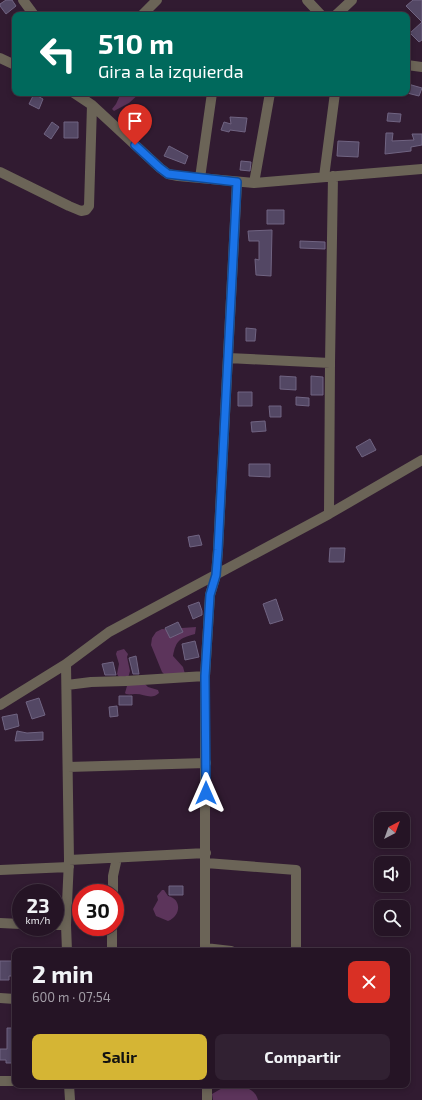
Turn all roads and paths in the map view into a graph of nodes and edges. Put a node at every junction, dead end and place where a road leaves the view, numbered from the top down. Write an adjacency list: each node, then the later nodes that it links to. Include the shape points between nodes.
1 (23, 0): 5 (street)
2 (158, 0): 6 (street)
3 (307, 0): 7 (street)
4 (352, 0): 8 (street)
5 (32, 12)
6 (149, 12)
7 (318, 12)
8 (339, 12)
9 (0, 58): 10 (street)
10 (12, 64)
11 (80, 96): 15 (street)
12 (212, 96): 19 (street)
13 (269, 96): 21 (street)
14 (335, 96): 18 (street)
15 (92, 104): 17 (street, via 89,206 86,210 81,211 69,206); 19 (street, via 168,174)
16 (422, 169): 18 (street)
17 (0, 172)
18 (329, 176): 21 (street); 23 (street)
19 (200, 178): 20 (street)
20 (237, 182): 21 (street); 22 (street)
21 (254, 183)
22 (228, 358): 23 (street); 26 (street)
23 (330, 362): 25 (street)
24 (422, 460): 25 (street)
25 (329, 514): 26 (street)
26 (216, 575): 27 (street, via 109,632); 28 (street, via 210,595)
27 (66, 664): 29 (street); 30 (street)
28 (205, 676): 29 (street); 31 (street)
29 (67, 685): 32 (street)
30 (0, 705)
31 (206, 763): 32 (street); 34 (street)
32 (68, 767): 35 (street)
33 (117, 858): 34 (street); 35 (street); 37 (street)
34 (206, 858): 44 (street); 45 (street, via 296,870)
35 (69, 863): 36 (street); 40 (street)
36 (0, 870)
37 (114, 884)
38 (0, 923): 39 (street)
39 (12, 924)
40 (66, 925): 42 (street)
41 (112, 936): 43 (street)
42 (67, 948)
43 (112, 948)
44 (205, 948)
45 (296, 948)
46 (0, 998): 47 (street)
47 (12, 999)
48 (0, 1081): 49 (street)
49 (12, 1081)
50 (69, 1088): 52 (street)
51 (207, 1088): 53 (street)
52 (70, 1100)
53 (207, 1100)

